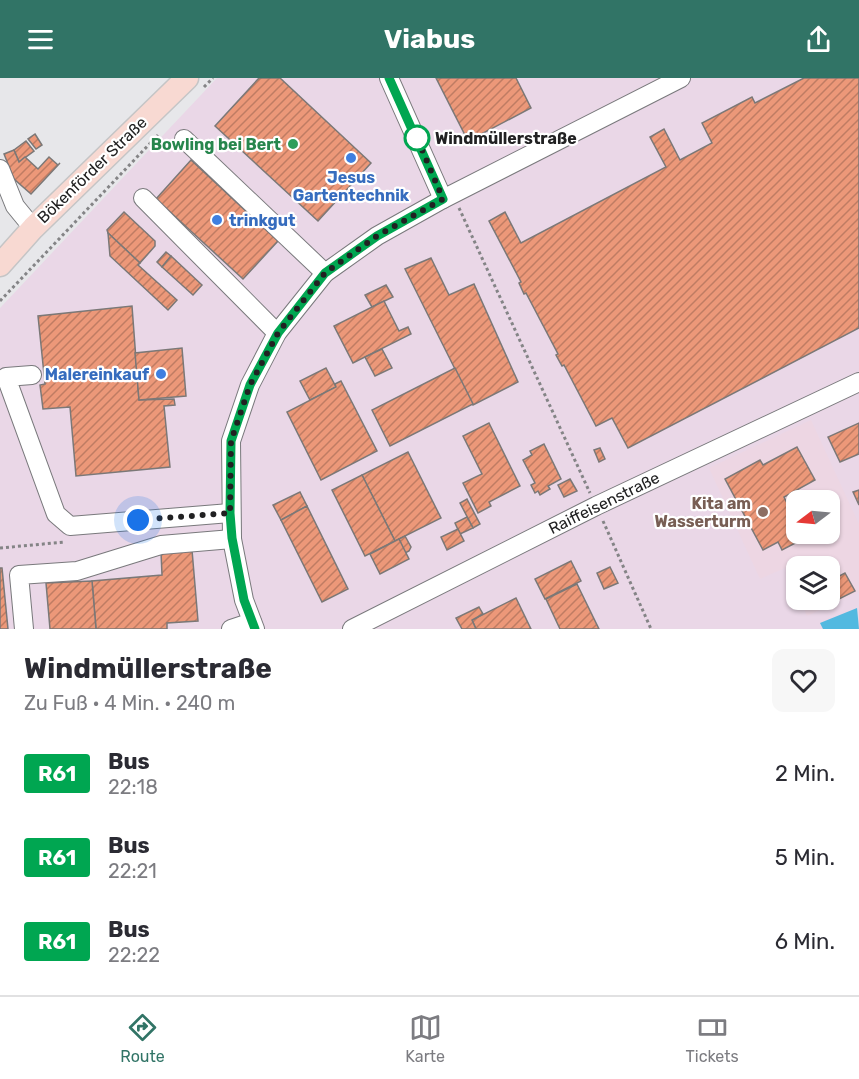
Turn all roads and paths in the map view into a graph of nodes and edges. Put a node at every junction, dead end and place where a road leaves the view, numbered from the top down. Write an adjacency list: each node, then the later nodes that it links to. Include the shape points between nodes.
1 (213, 78): 4 (path)
2 (389, 78): 8 (street)
3 (681, 78): 8 (street)
4 (192, 86): 10 (main road, Bökenförder Straße)
5 (164, 128): 13 (path)
6 (184, 139): 12 (street)
7 (0, 169): 10 (street, via 15,206)
8 (448, 197): 12 (street, via 377,236); 17 (path)
9 (143, 198): 14 (street)
10 (33, 228): 11 (main road, Bökenförder Straße)
11 (0, 265)
12 (325, 273): 14 (street)
13 (0, 301)
14 (278, 333): 18 (street, via 250,385 231,441)
15 (32, 375): 18 (street, via 6,377 56,513 70,526)
16 (859, 382): 17 (street, Raiffeisenstraße)
17 (596, 506): 23 (street, Raiffeisenstraße); 24 (path)
18 (230, 513): 19 (street)
19 (232, 538): 20 (street, via 244,600); 21 (street, via 161,545 77,571 20,575)
20 (254, 626): 22 (street)
21 (24, 629)
22 (231, 629)
23 (352, 629)
24 (651, 629)

